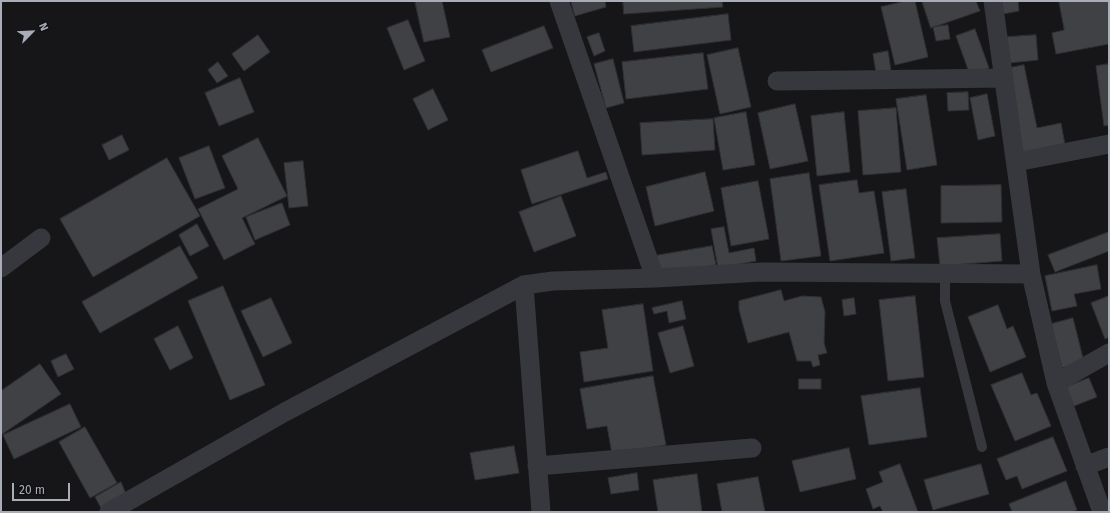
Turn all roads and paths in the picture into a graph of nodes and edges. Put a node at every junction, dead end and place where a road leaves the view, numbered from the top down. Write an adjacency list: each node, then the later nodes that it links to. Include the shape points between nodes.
1 (559, 1): 11 (street)
2 (993, 1): 3 (street)
3 (1004, 78): 4 (street); 6 (street)
4 (776, 81)
5 (1109, 144): 6 (street)
6 (1016, 162): 10 (street)
7 (41, 238): 8 (street)
8 (1, 268)
9 (945, 273): 10 (street); 11 (street, via 762,272); 16 (lane, via 945,302)
10 (1031, 274): 14 (street)
11 (655, 278): 12 (street, via 552,281)
12 (524, 285): 18 (street); 20 (street, via 285,412)
13 (1109, 352): 14 (street)
14 (1056, 383): 19 (street)
15 (752, 448): 18 (street)
16 (982, 448)
17 (1109, 457): 19 (street)
18 (537, 466): 21 (street)
19 (1085, 466): 22 (street)
20 (110, 512)
21 (541, 512)
22 (1102, 512)

